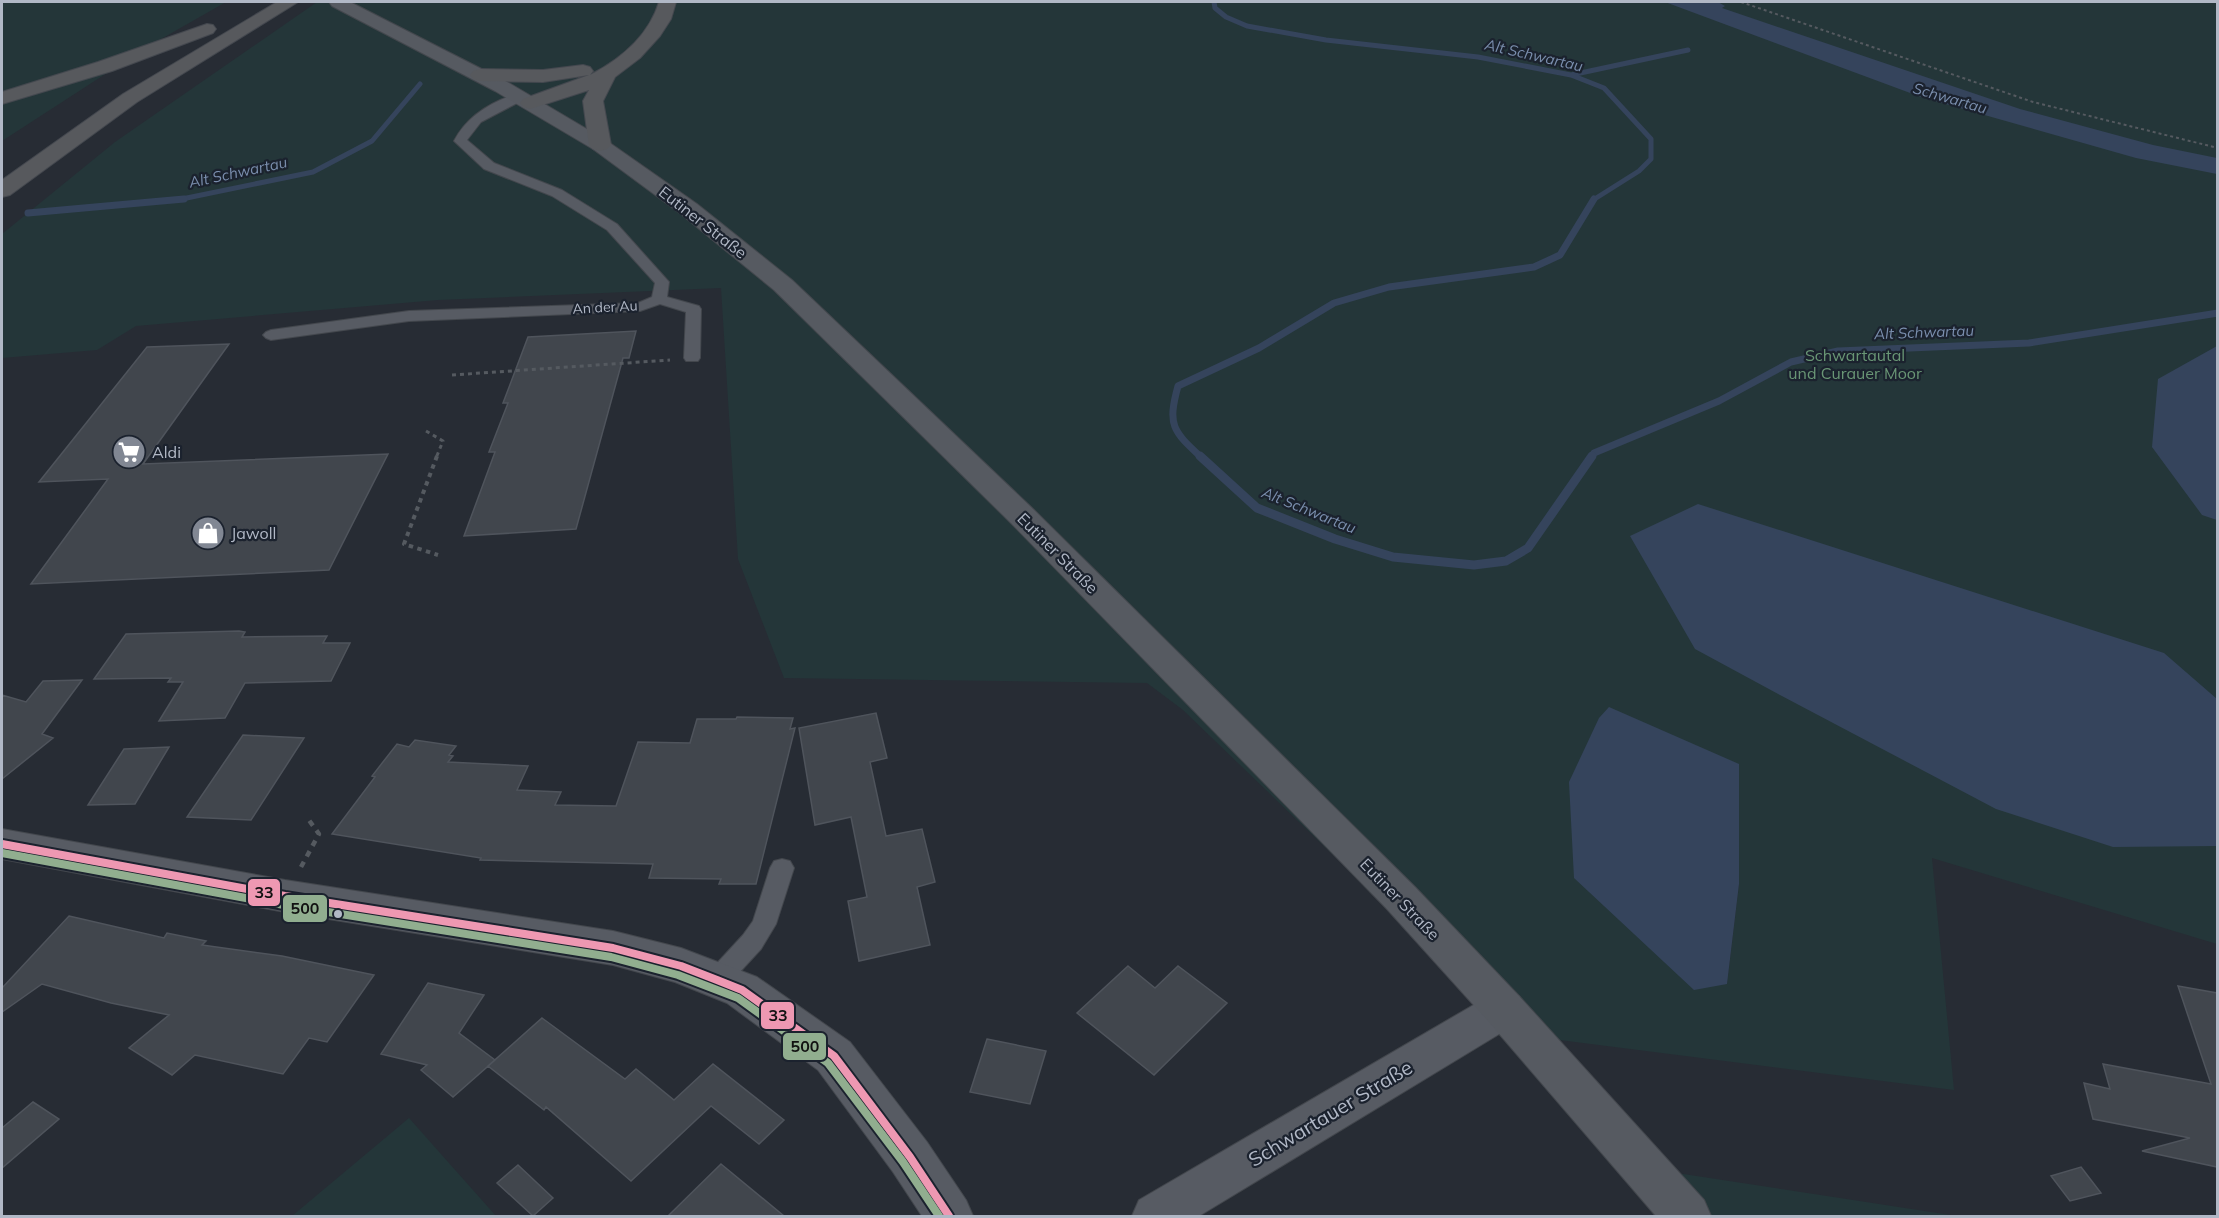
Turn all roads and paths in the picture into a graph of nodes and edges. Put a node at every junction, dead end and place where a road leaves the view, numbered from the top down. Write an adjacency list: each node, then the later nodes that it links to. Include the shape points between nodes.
1 (305, 2): 6 (highway)
2 (338, 2): 9 (main road, Eutiner Straße)
3 (657, 2): 8 (highway, via 647,28)
4 (667, 2): 8 (highway, via 659,26 638,51)
5 (1741, 2): 14 (path, via 2033,102)
6 (278, 10): 7 (highway)
7 (217, 30): 10 (highway); 11 (highway); 15 (highway)
8 (601, 72): 9 (highway); 12 (highway, via 583,87); 13 (highway, via 593,101)
9 (480, 75): 12 (main road, Eutiner Straße)
10 (117, 84)
11 (2, 98)
12 (525, 100): 13 (main road, Eutiner Straße); 16 (lane, An der Au, via 464,130 460,141 489,166 557,193 612,227 662,282)
13 (600, 145): 27 (main road, Eutiner Straße, via 689,209 783,285 1055,550 1401,898)
14 (2217, 148)
15 (2, 190)
16 (659, 299): 17 (lane, An der Au, via 640,307 409,316); 18 (lane, via 694,309)
17 (271, 335)
18 (692, 358): 19 (path)
19 (452, 375)
20 (426, 431): 21 (path, via 443,441 404,544)
21 (438, 555)
22 (306, 816): 25 (path, via 319,834)
23 (2, 844): 25 (street)
24 (782, 868): 26 (lane, via 764,924)
25 (285, 896): 26 (street, via 613,948)
26 (717, 980): 28 (street, via 742,990 834,1056)
27 (1504, 1009): 29 (street, Schwartauer Straße); 30 (main road, Eutiner Straße)
28 (949, 1216)
29 (1156, 1216)
30 (1686, 1216)

